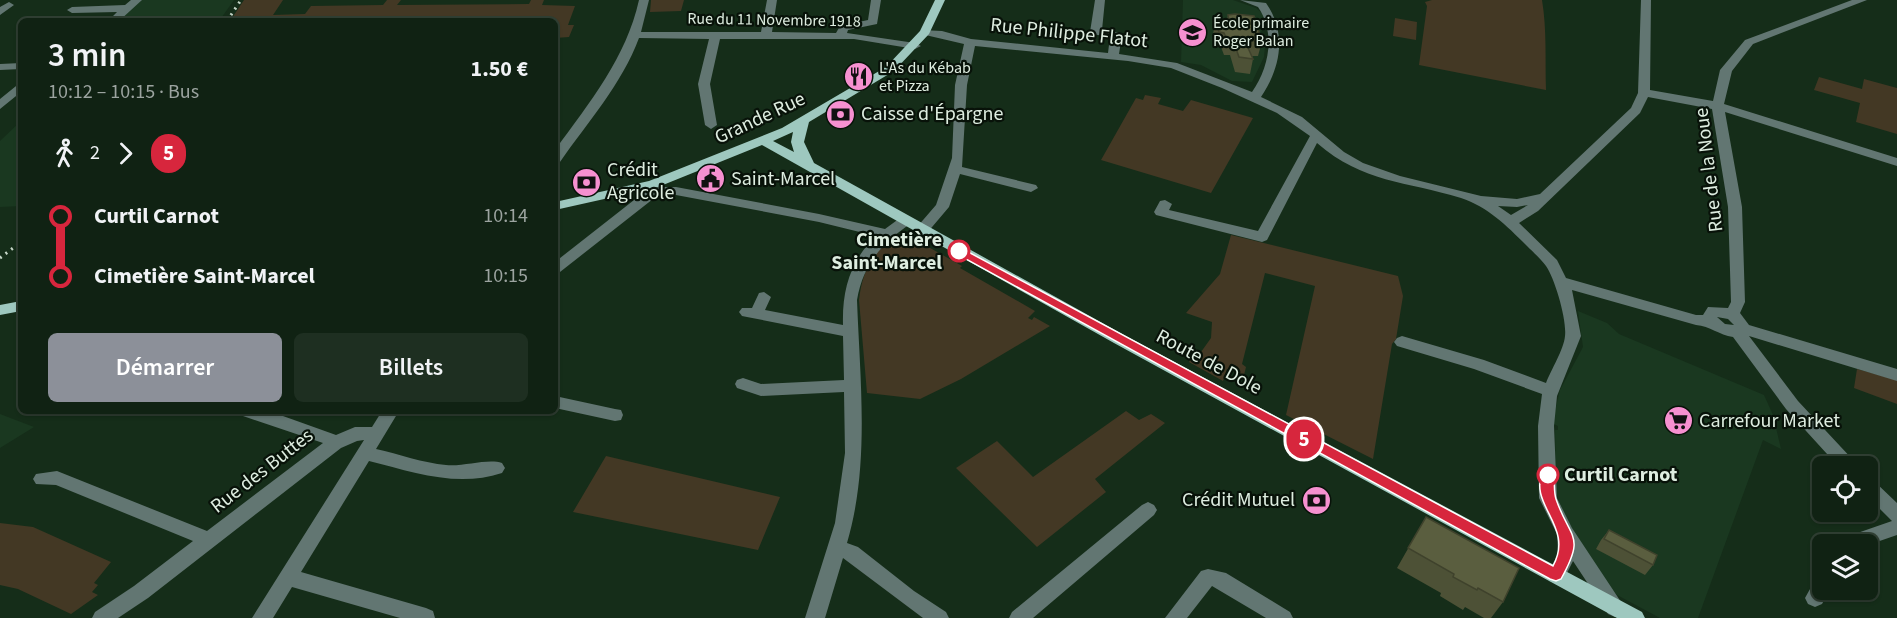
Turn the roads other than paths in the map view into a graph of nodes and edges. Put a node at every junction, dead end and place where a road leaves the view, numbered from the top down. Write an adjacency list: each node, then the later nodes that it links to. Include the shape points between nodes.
1 (137, 0): 11 (street)
2 (644, 0): 15 (street)
3 (772, 0): 17 (street)
4 (876, 0): 18 (street, via 873,22 844,28)
5 (940, 0): 14 (main road, Grande Rue)
6 (1100, 0): 21 (street, via 1095,32 1116,35)
7 (1245, 0): 10 (street)
8 (1646, 0): 25 (street)
9 (1862, 0): 28 (street, Rue de la Noue, via 1749,42 1726,70)
10 (1269, 6): 26 (street, via 1274,50 1266,84)
11 (128, 8): 12 (street); 13 (street)
12 (72, 10)
13 (116, 18)
14 (926, 32): 19 (street, Rue Philippe Flatot); 20 (main road, Grande Rue)
15 (633, 35): 16 (street, Rue du 11 Novembre 1918); 33 (street, via 620,66)
16 (715, 36): 17 (street, Rue du 11 Novembre 1918); 30 (street, via 704,84)
17 (766, 36): 18 (street, Rue du 11 Novembre 1918)
18 (840, 36): 20 (street, Rue du 11 Novembre 1918)
19 (970, 42): 21 (street, Rue Philippe Flatot); 35 (street, via 961,85)
20 (915, 46): 29 (main road, Grande Rue, via 876,79)
21 (1113, 56): 26 (street, Rue Philippe Flatot, via 1173,65)
22 (18, 66): 23 (street)
23 (0, 67)
24 (18, 89): 27 (street)
25 (1644, 93): 28 (street); 38 (street, via 1632,115)
26 (1255, 97): 31 (street, Rue Philippe Flatot)
27 (0, 105)
28 (1718, 106): 34 (street); 51 (street, Rue de la Noue, via 1735,207 1737,302)
29 (804, 120): 32 (main road, Grande Rue); 36 (main road, via 796,144)
30 (711, 125)
31 (1318, 137): 39 (street, Rue Philippe Flatot, via 1358,166); 40 (street, via 1312,140 1262,237 1161,212)
32 (764, 141): 36 (main road, Route de Dole); 41 (main road, Grande Rue, via 652,184)
33 (558, 155)
34 (1897, 162)
35 (955, 169): 37 (street); 44 (street, via 942,207)
36 (817, 170): 42 (main road, Route de Dole)
37 (1030, 188)
38 (1542, 198): 39 (street, via 1517,203); 43 (street)
39 (1476, 200): 43 (street, Rue Philippe Flatot)
40 (1165, 204)
41 (558, 205)
42 (905, 221): 44 (main road, Route de Dole); 45 (street)
43 (1510, 222): 47 (street, Rue Philippe Flatot, via 1552,263)
44 (922, 230): 78 (main road, Route de Dole)
45 (887, 234): 46 (street, via 676,191 659,191); 54 (street, via 873,246 856,272 850,300)
46 (558, 267)
47 (1563, 282): 52 (street); 59 (street, via 1573,336)
48 (764, 297): 54 (street, via 751,313)
49 (18, 307): 50 (main road)
50 (0, 310)
51 (1732, 314): 52 (street, via 1713,311 1709,315); 53 (street, via 1741,322)
52 (1711, 321): 53 (street, via 1722,329)
53 (1739, 330): 56 (street); 67 (street, via 1792,405)
54 (851, 332): 58 (street)
55 (1402, 342): 59 (street)
56 (1897, 375)
57 (743, 384): 58 (street, via 761,390)
58 (852, 386): 77 (street, via 854,453)
59 (1551, 391): 74 (street, via 1546,426 1548,498)
60 (558, 403): 63 (street)
61 (258, 414): 65 (street, via 326,436)
62 (389, 414): 64 (street)
63 (615, 415)
64 (378, 433): 65 (street, Rue des Buttes, via 355,434); 66 (street)
65 (335, 443): 76 (street, Rue des Buttes)
66 (365, 453): 68 (street, via 443,472); 79 (street)
67 (1839, 456)
68 (496, 468)
69 (42, 479): 76 (street, Rue des Buttes, via 57,478)
70 (1878, 496): 72 (street)
71 (1148, 510): 86 (street)
72 (1897, 514)
73 (1897, 527): 75 (street)
74 (1566, 534): 78 (street, via 1567,555); 80 (street)
75 (1877, 534)
76 (210, 540): 82 (street, Rue des Buttes)
77 (838, 548): 84 (street); 85 (street)
78 (1556, 575): 80 (main road, Route de Dole)
79 (287, 578): 81 (street); 83 (street)
80 (1615, 608): 89 (main road, Route de Dole)
81 (426, 616)
82 (102, 618)
83 (262, 618)
84 (815, 618)
85 (939, 618)
86 (1019, 618)
87 (1175, 618): 88 (street, via 1208,577 1219,579)
88 (1283, 618)
89 (1634, 618)

